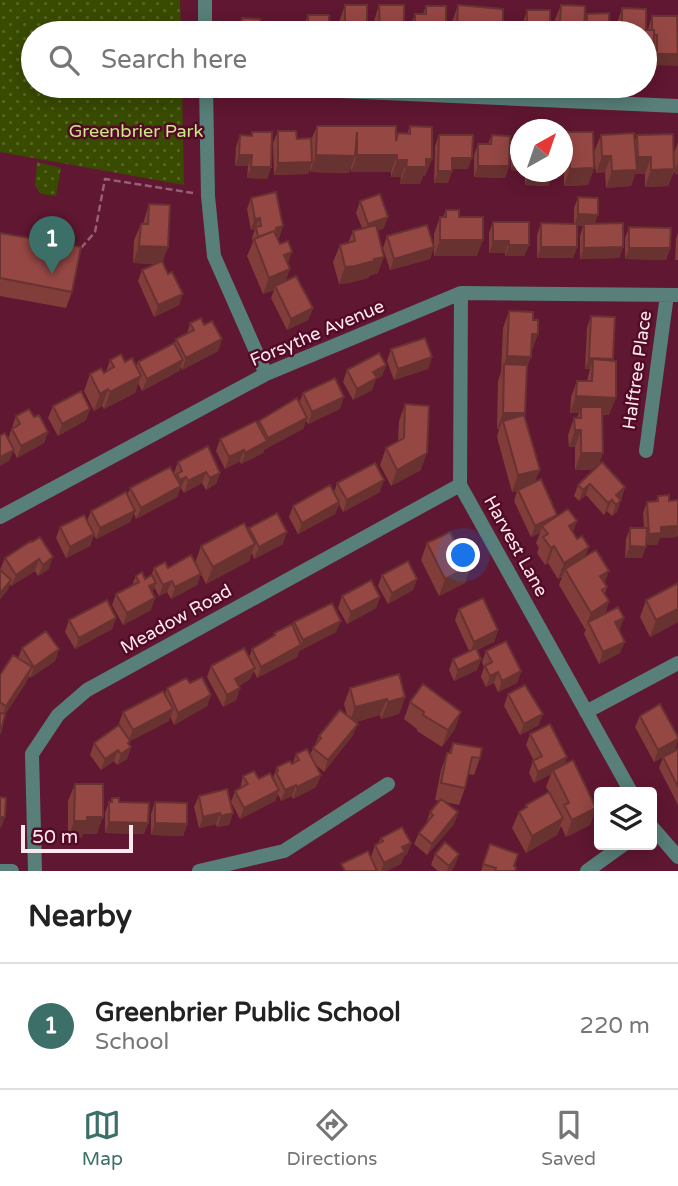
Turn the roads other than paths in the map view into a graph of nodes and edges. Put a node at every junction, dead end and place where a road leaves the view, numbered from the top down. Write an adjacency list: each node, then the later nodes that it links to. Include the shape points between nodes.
1 (205, 0): 2 (street)
2 (205, 21)
3 (206, 98): 8 (street, via 214,256)
4 (498, 98): 5 (street)
5 (678, 106)
6 (461, 293): 7 (street, Forsythe Avenue); 8 (street, Forsythe Avenue); 10 (street, Harvest Lane)
7 (673, 295): 9 (street, Halftree Place)
8 (265, 374): 11 (street, Forsythe Avenue)
9 (646, 451)
10 (460, 485): 13 (street, Harvest Lane); 21 (street, Meadow Road, via 87,690 58,715 32,754)
11 (0, 517)
12 (678, 663): 13 (street)
13 (586, 712): 15 (street, Harvest Lane)
14 (388, 783): 22 (street, via 284,851)
15 (628, 787)
16 (657, 833): 18 (street)
17 (616, 850): 23 (street)
18 (678, 858)
19 (0, 871): 20 (street)
20 (12, 871)
21 (35, 871)
22 (199, 871)
23 (587, 871)

